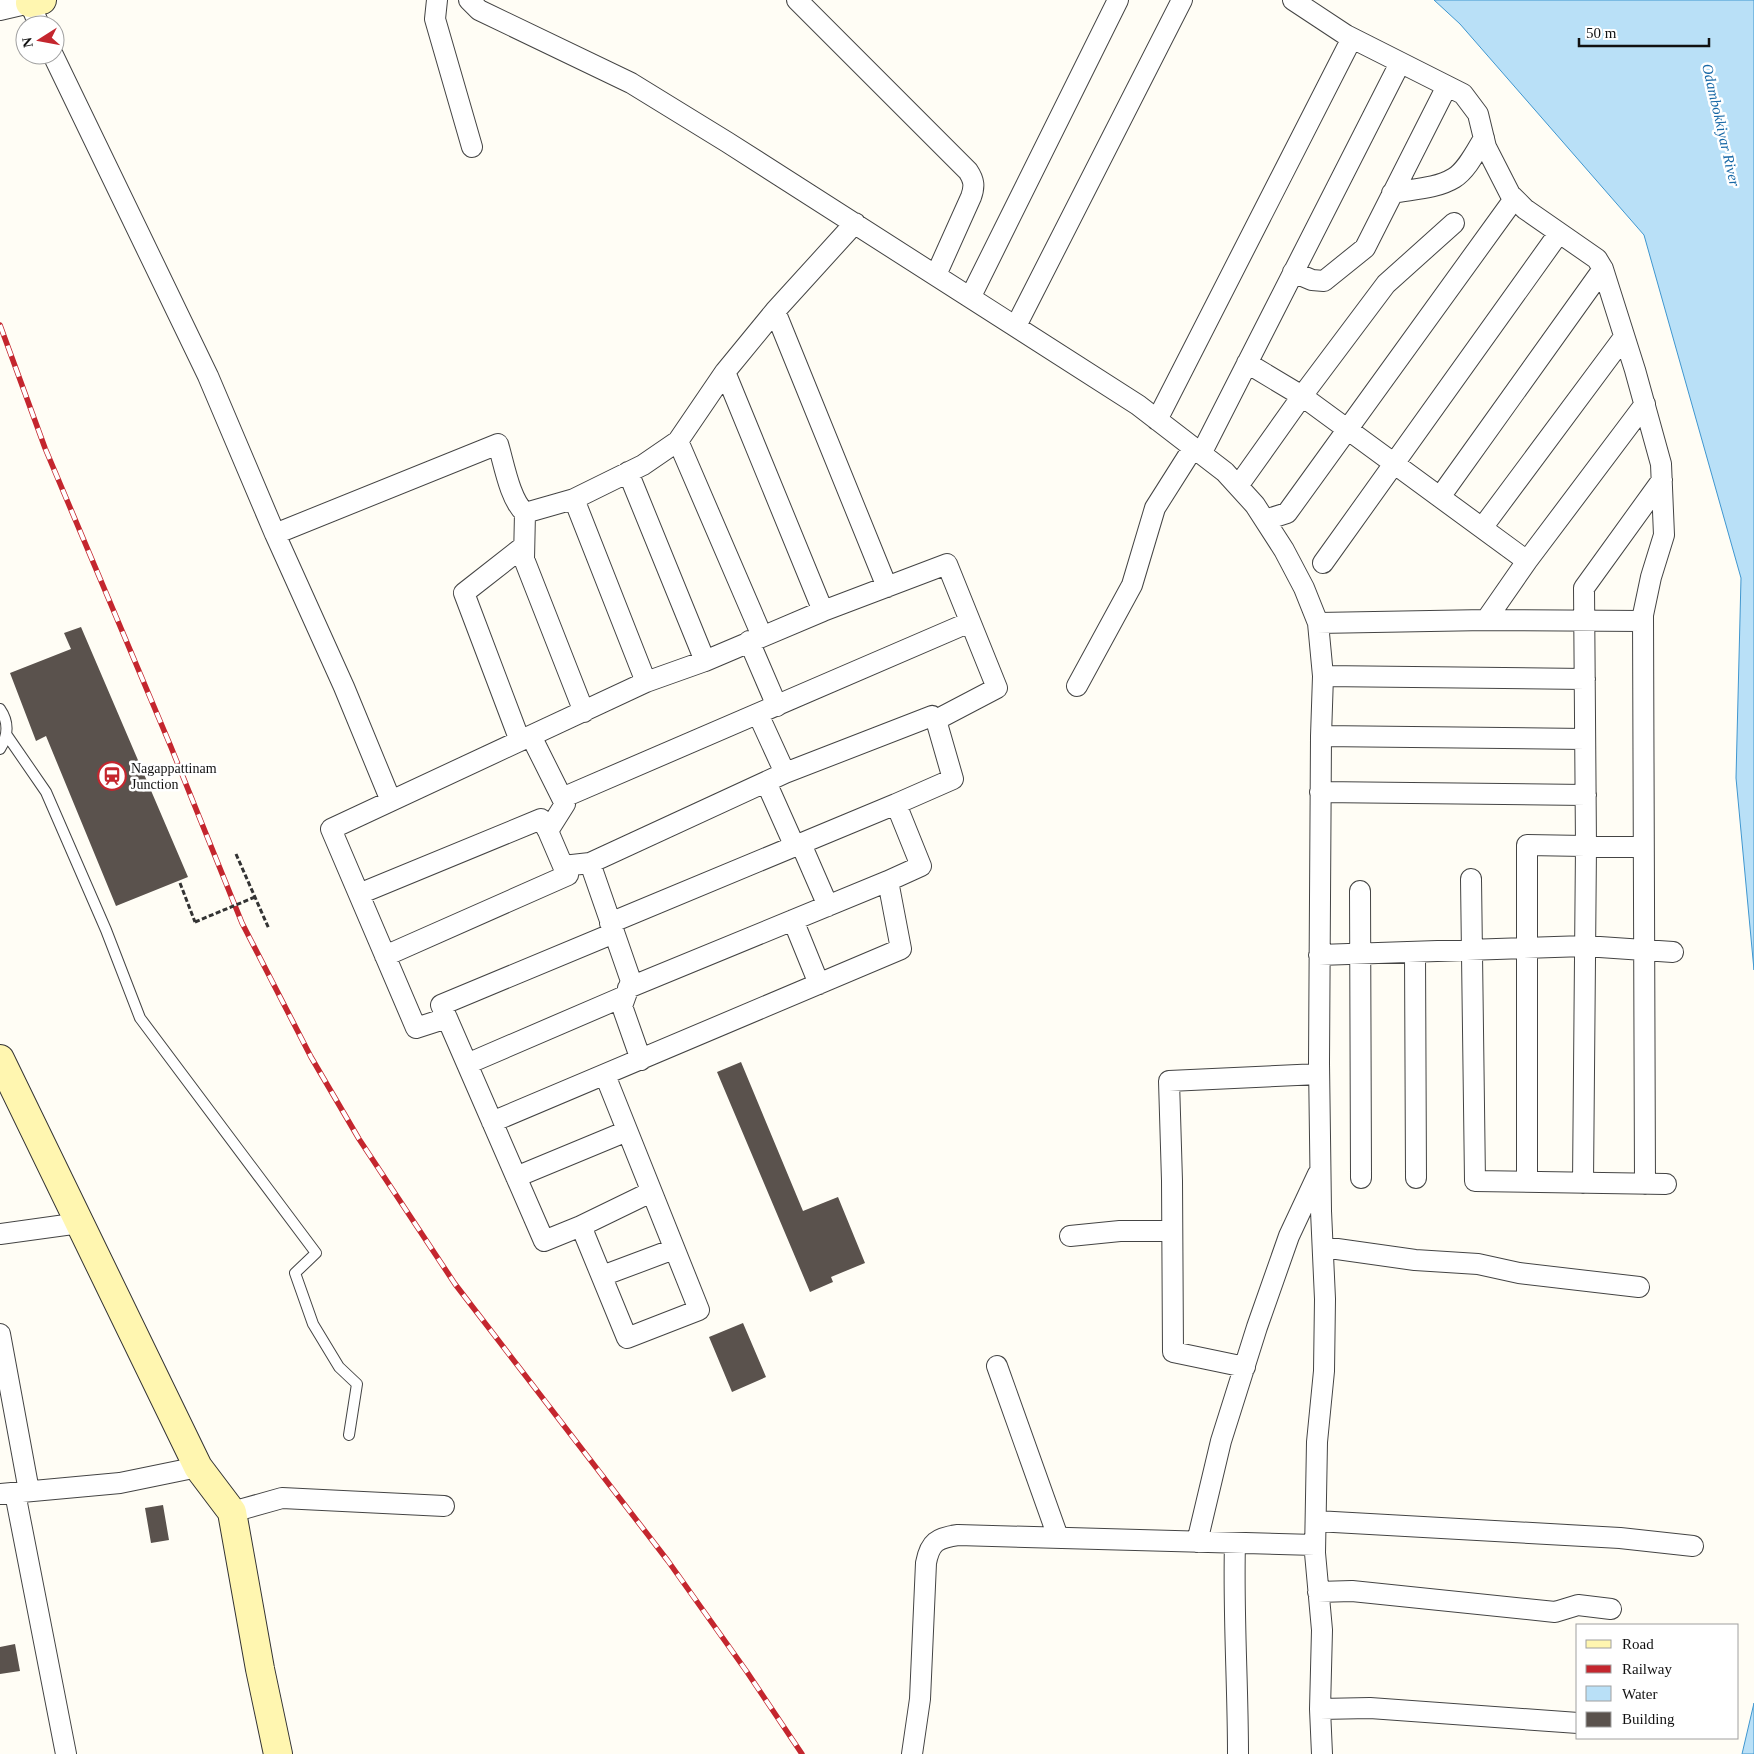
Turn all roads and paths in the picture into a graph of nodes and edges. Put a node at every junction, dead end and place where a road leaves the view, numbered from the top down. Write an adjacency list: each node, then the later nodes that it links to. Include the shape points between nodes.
1 (437, 0): 14 (street, via 435,19)
2 (469, 0): 17 (street, via 479,10 630,83)
3 (797, 0): 22 (street, via 973,178 975,187)
4 (1118, 0): 23 (street)
5 (1182, 0): 25 (street)
6 (1293, 0): 9 (street)
7 (37, 9): 8 (street)
8 (0, 10)
9 (1352, 38): 10 (street); 31 (street)
10 (1400, 63): 12 (street); 21 (street)
11 (58, 65): 44 (street, via 208,376)
12 (1447, 86): 13 (street, via 1463,94 1471,103 1478,114); 15 (street)
13 (1484, 138): 15 (street, via 1455,178 1425,188); 16 (street)
14 (472, 147)
15 (1392, 193): 21 (street, via 1365,248 1334,274 1318,282)
16 (1514, 199): 19 (street); 32 (street)
17 (854, 223): 22 (street); 24 (street)
18 (1454, 223): 29 (street, via 1386,284)
19 (1559, 233): 20 (street, via 1597,259); 35 (street)
20 (1603, 269): 26 (street); 39 (street)
21 (1294, 272): 27 (street)
22 (936, 275): 23 (street)
23 (971, 296): 25 (street)
24 (775, 311): 28 (street); 48 (street)
25 (1016, 326): 31 (street)
26 (1624, 337): 30 (street); 43 (street)
27 (1247, 363): 29 (street); 34 (street)
28 (724, 372): 33 (street); 49 (street)
29 (1302, 396): 32 (street); 38 (street)
30 (1645, 404): 37 (street, via 1661,464); 46 (street)
31 (1157, 420): 34 (street)
32 (1348, 429): 35 (street); 42 (street, via 1287,513)
33 (678, 440): 36 (street); 55 (street)
34 (1197, 451): 38 (street); 60 (street, via 1155,508 1132,585)
35 (1394, 464): 39 (street); 47 (street)
36 (628, 472): 40 (street); 56 (street)
37 (1662, 480): 51 (street, via 1584,588); 52 (street, via 1664,535 1651,577)
38 (1238, 486): 42 (street)
39 (1440, 497): 43 (street)
40 (574, 499): 41 (street); 59 (street)
41 (526, 513): 44 (street, via 520,508 512,490 498,444); 45 (street)
42 (1265, 520): 54 (street, via 1304,588)
43 (1482, 528): 46 (street)
44 (275, 534): 76 (street)
45 (524, 546): 63 (street, via 524,559); 68 (street, via 464,593)
46 (1527, 561): 50 (street)
47 (1323, 564)
48 (887, 587): 49 (street); 53 (street, via 947,564)
49 (824, 611): 55 (street)
50 (1486, 620): 51 (street); 54 (street)
51 (1585, 621): 52 (street); 58 (street)
52 (1643, 621): 81 (street)
53 (970, 622): 61 (street); 65 (street, via 997,688)
54 (1318, 623): 57 (street)
55 (755, 638): 56 (street); 61 (street)
56 (706, 661): 59 (street)
57 (1323, 676): 58 (street); 67 (street)
58 (1585, 679): 69 (street)
59 (646, 682): 63 (street)
60 (1077, 686)
61 (777, 706): 64 (street)
62 (0, 709): 66 (lane)
63 (584, 712): 68 (street)
64 (758, 714): 71 (street); 75 (street)
65 (936, 720): 71 (street, via 932,716); 77 (street, via 953,779)
66 (6, 734): 70 (lane); 135 (lane, via 46,792 140,1018 316,1253 295,1273 313,1324 339,1366 358,1384)
67 (1320, 736): 69 (street); 73 (street)
68 (526, 738): 75 (street); 76 (street)
69 (1585, 739): 74 (street)
70 (0, 749)
71 (785, 773): 72 (street)
72 (766, 782): 79 (street); 83 (street)
73 (1320, 792): 74 (street); 102 (street)
74 (1586, 795): 80 (street)
75 (562, 798): 78 (street, via 565,804)
76 (391, 801): 89 (street, via 331,829)
77 (896, 804): 79 (street); 86 (street, via 921,866)
78 (548, 831): 84 (street); 89 (street, via 540,819)
79 (798, 845): 91 (street); 93 (street)
80 (1586, 846): 81 (street); 95 (street); 96 (street, via 1527,845)
81 (1644, 847): 98 (street)
82 (236, 854): 90 (path)
83 (590, 863): 84 (street); 93 (street)
84 (563, 866): 103 (street, via 568,875)
85 (1471, 879): 97 (street)
86 (888, 881): 91 (street); 104 (street, via 901,948)
87 (180, 883): 90 (path, bridge, via 195,922)
88 (1360, 892): 101 (street)
89 (359, 894): 103 (street)
90 (255, 897): 94 (path)
91 (828, 906): 92 (street)
92 (793, 920): 104 (street); 105 (street)
93 (612, 928): 105 (street, via 630,981); 106 (street, via 441,1005)
94 (269, 929)
95 (1585, 946): 96 (street); 98 (street); 119 (street)
96 (1527, 948): 97 (street); 118 (street)
97 (1472, 950): 99 (street); 118 (street, via 1475,1181)
98 (1644, 950): 100 (street); 120 (street)
99 (1415, 952): 101 (street); 117 (street)
100 (1672, 952)
101 (1360, 954): 102 (street); 116 (street)
102 (1319, 955): 110 (street)
103 (385, 956): 106 (street, via 416,1028)
104 (819, 984): 108 (street)
105 (627, 992): 108 (street, via 622,1006); 109 (street)
106 (447, 1018): 109 (street)
107 (0, 1059): 123 (main road)
108 (641, 1060): 111 (street)
109 (467, 1064): 112 (street)
110 (1319, 1074): 114 (street); 125 (street, via 1168,1081)
111 (605, 1075): 112 (street); 113 (street)
112 (492, 1122): 115 (street)
113 (627, 1131): 115 (street); 122 (street)
114 (1321, 1168): 128 (street); 134 (street, via 1289,1236)
115 (516, 1177): 124 (street, via 544,1241)
116 (1360, 1178)
117 (1416, 1178)
118 (1527, 1182): 119 (street)
119 (1583, 1183): 120 (street)
120 (1645, 1184): 121 (street)
121 (1666, 1184)
122 (652, 1192): 124 (street); 129 (street)
123 (80, 1223): 126 (street); 136 (main road)
124 (581, 1226): 130 (street)
125 (1172, 1231): 127 (street, via 1120,1231); 134 (street, via 1173,1352)
126 (0, 1234)
127 (1070, 1236)
128 (1323, 1247): 131 (street, via 1415,1260 1478,1264); 140 (street, via 1324,1362 1317,1442)
129 (674, 1249): 130 (street); 130 (street, via 698,1310 627,1338)
130 (602, 1276)
131 (1639, 1287)
132 (0, 1334): 137 (street)
133 (997, 1366): 141 (street)
134 (1245, 1367): 142 (street, via 1221,1440)
135 (349, 1436)
136 (198, 1467): 137 (street, via 120,1483); 139 (main road)
137 (15, 1493): 150 (street)
138 (444, 1506): 139 (street, via 282,1498)
139 (232, 1512): 151 (main road)
140 (1316, 1521): 144 (street); 145 (street, via 1620,1538)
141 (1058, 1537): 142 (street); 152 (street, via 958,1535 933,1544 926,1563 920,1699)
142 (1197, 1542): 143 (street)
143 (1235, 1543): 144 (street); 153 (street)
144 (1315, 1545): 146 (street)
145 (1693, 1546)
146 (1318, 1592): 147 (street, via 1352,1591 1555,1612 1578,1605); 148 (street, via 1322,1630)
147 (1611, 1609)
148 (1320, 1709): 149 (street, via 1388,1710); 154 (street)
149 (1576, 1723)
150 (66, 1754)
151 (278, 1754)
152 (912, 1754)
153 (1238, 1754)
154 (1322, 1754)

